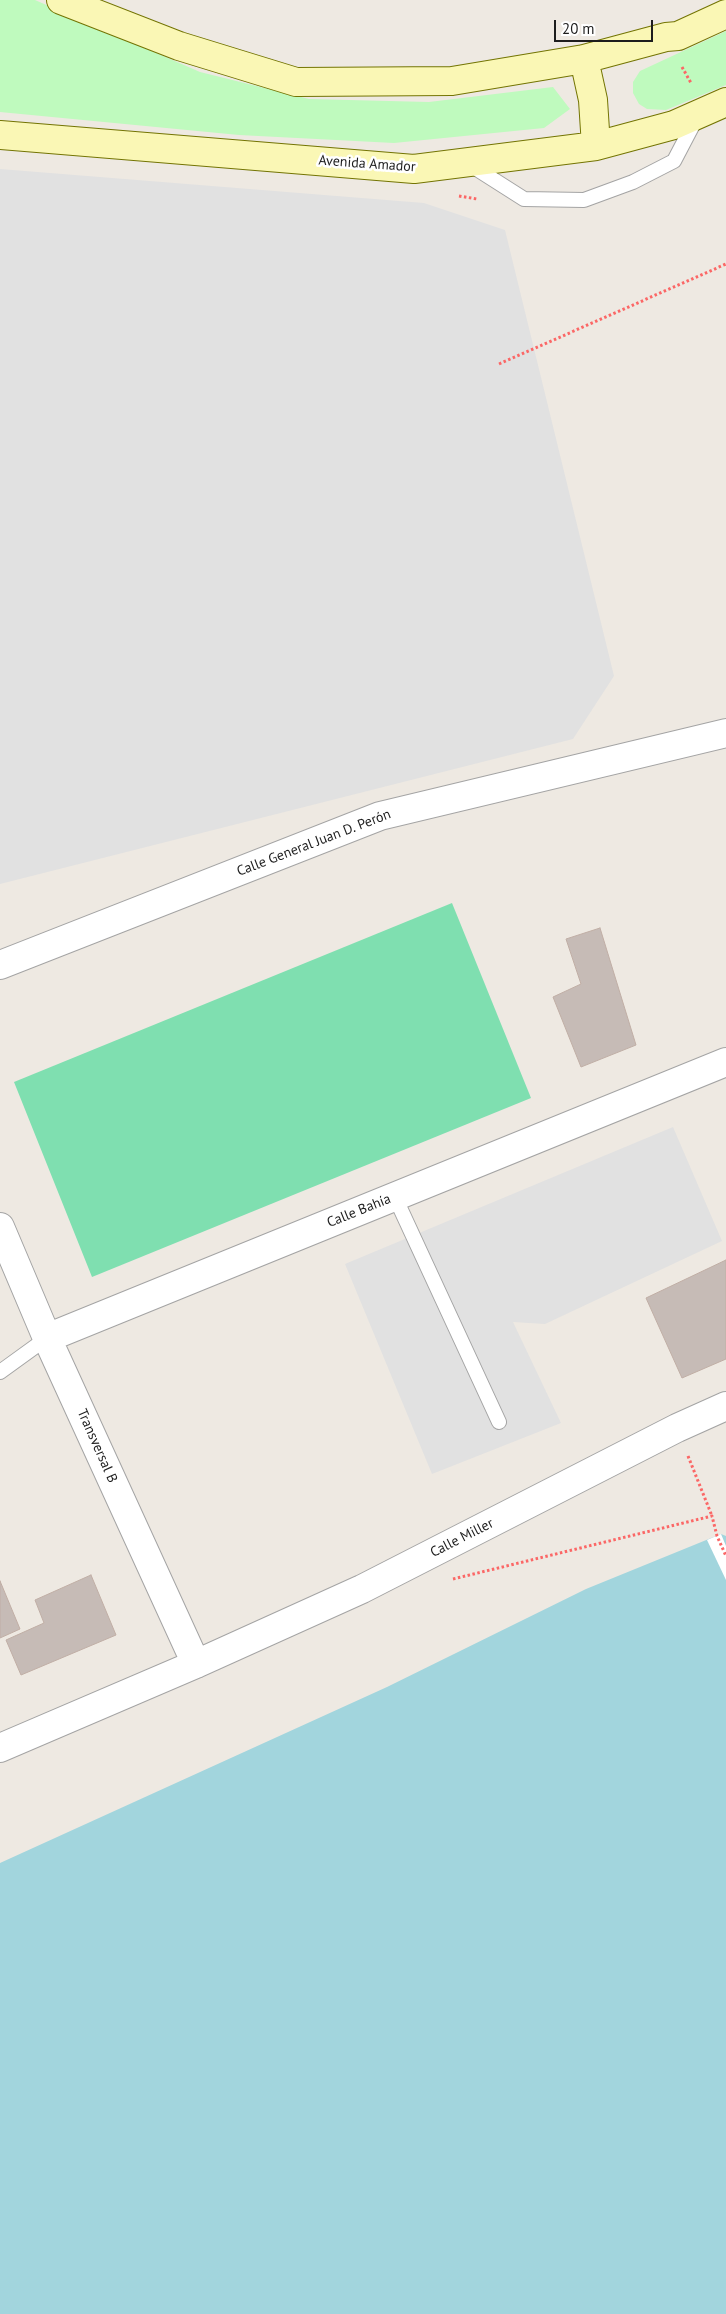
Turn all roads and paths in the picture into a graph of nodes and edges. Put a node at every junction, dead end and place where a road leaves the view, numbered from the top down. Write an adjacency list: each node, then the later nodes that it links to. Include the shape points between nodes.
1 (61, 0): 3 (main road, via 179,46 296,82 452,81)
2 (726, 14): 3 (main road, via 678,36)
3 (584, 59): 7 (main road, via 593,100)
4 (726, 102): 5 (main road, Avenida Amador)
5 (698, 114): 7 (main road, Avenida Amador, via 674,125); 8 (lane, via 674,161 633,182 584,200 524,198)
6 (0, 135): 8 (main road, Avenida Amador, via 414,169)
7 (596, 146): 8 (main road, Avenida Amador)
8 (466, 162)
9 (726, 264): 10 (path)
10 (499, 364)
11 (726, 733): 12 (street, Calle General Juan D. Perón, via 380,816)
12 (0, 965)
13 (726, 1062): 14 (street, Calle Bahía)
14 (395, 1197): 16 (street, Calle Bahía); 19 (lane)
15 (0, 1227): 16 (street, Transversal B)
16 (48, 1338): 17 (lane, Calle Bahía); 24 (street, Transversal B)
17 (0, 1372)
18 (726, 1406): 20 (street, Calle Miller)
19 (498, 1422)
20 (677, 1428): 21 (path); 24 (street, Calle Miller, via 362,1589)
21 (712, 1516): 22 (path); 23 (path)
22 (726, 1556)
23 (446, 1581)
24 (196, 1664): 25 (street, Calle Miller)
25 (0, 1748)

